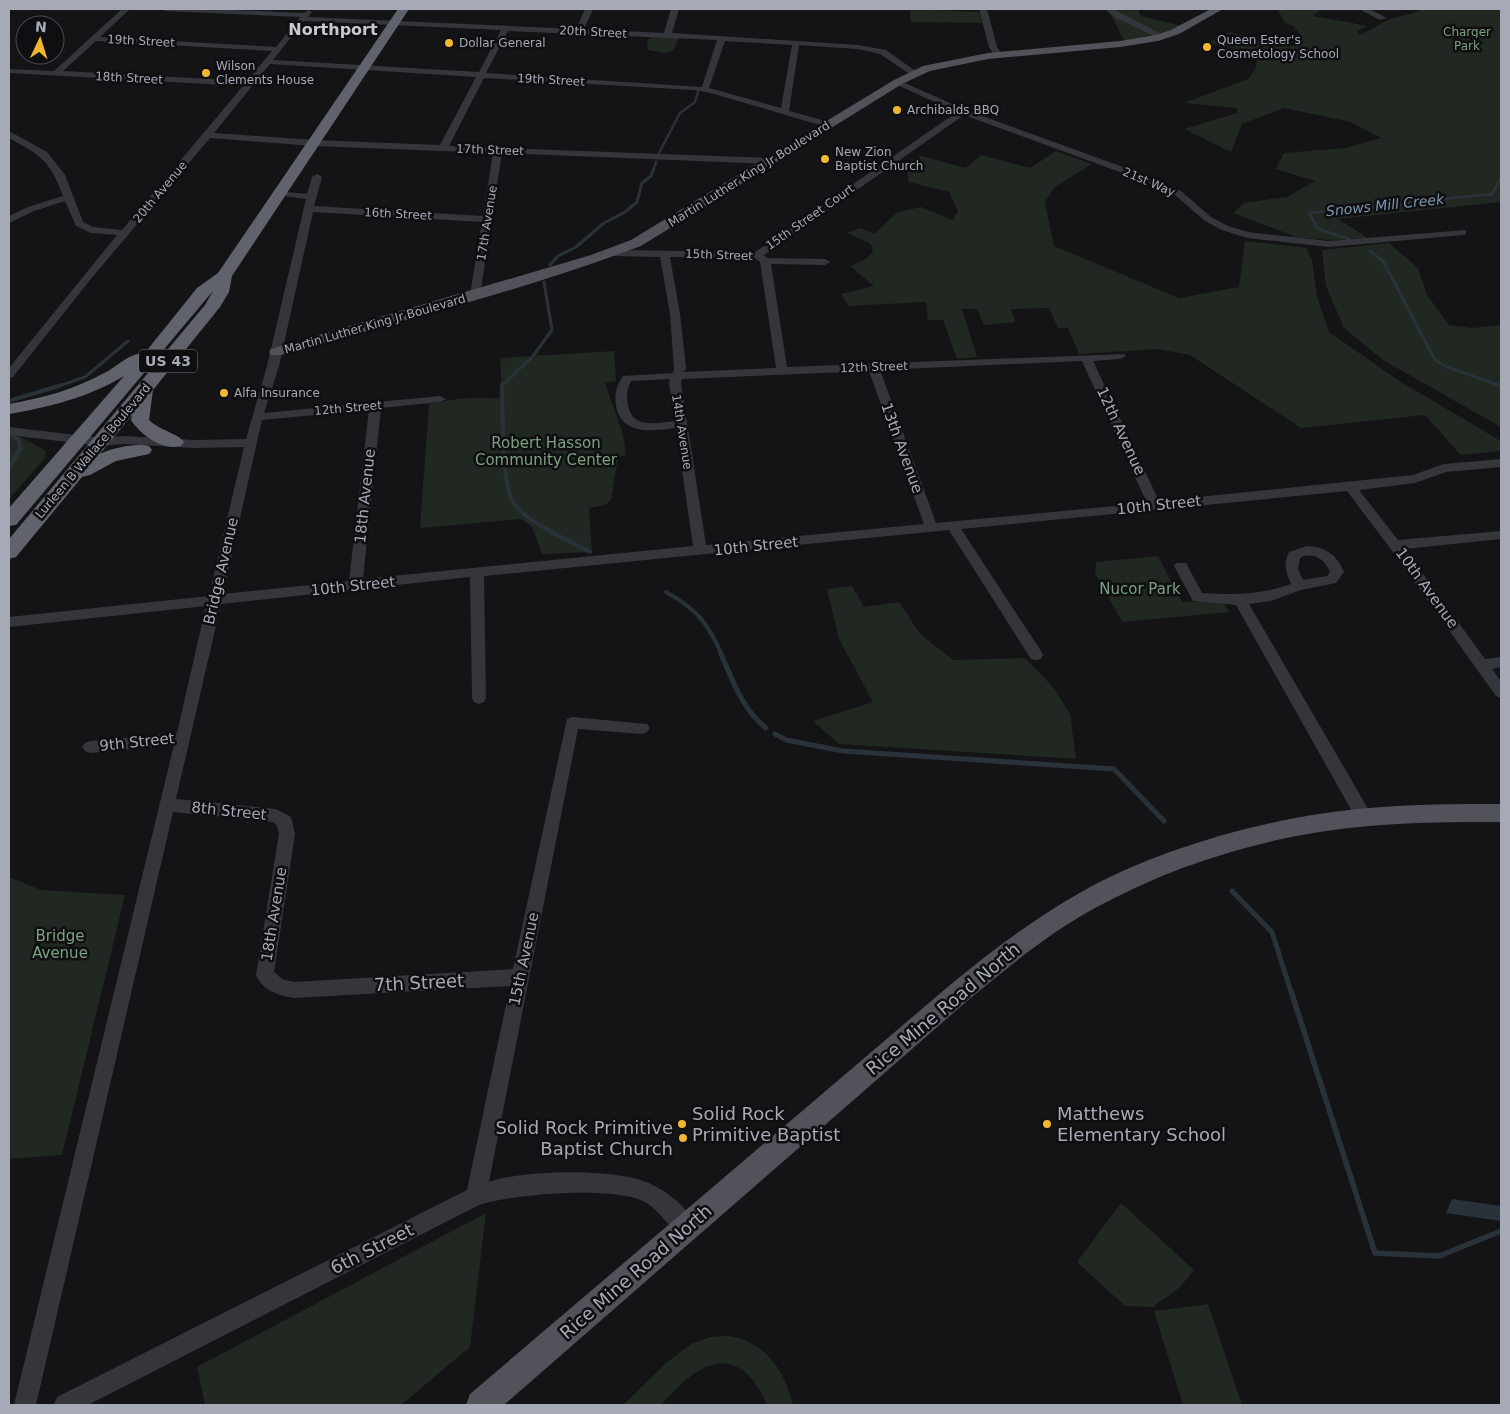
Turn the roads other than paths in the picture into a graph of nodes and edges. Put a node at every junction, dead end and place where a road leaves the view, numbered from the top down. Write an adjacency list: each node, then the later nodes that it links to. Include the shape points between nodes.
1 (126, 9): 19 (street)
2 (165, 9): 10 (street, 20th Street)
3 (404, 9): 13 (highway, Lurleen B Wallace Boulevard / US 43)
4 (588, 9): 15 (street)
5 (675, 9): 16 (street)
6 (983, 9): 22 (street, via 993,47)
7 (1108, 9): 17 (street)
8 (1218, 9): 17 (main road, Martin Luther King Jr Boulevard)
9 (1364, 9): 12 (street)
10 (233, 10): 11 (street, 20th Street)
11 (307, 14): 13 (street, 20th Street); 21 (street, 20th Avenue)
12 (1383, 18)
13 (394, 23): 14 (street, 20th Street); 24 (highway, Lurleen B Wallace Boulevard / US 43)
14 (506, 28): 15 (street, 20th Street); 28 (street)
15 (579, 31): 16 (street, 20th Street)
16 (667, 36): 18 (street, 20th Street)
17 (1163, 36): 22 (main road, Martin Luther King Jr Boulevard, via 1120,44)
18 (722, 38): 20 (street, 20th Street); 31 (street)
19 (94, 39): 21 (street, 19th Street); 27 (street)
20 (796, 42): 26 (street, 20th Street, via 883,52); 32 (street)
21 (278, 49): 23 (street, 20th Avenue)
22 (998, 54): 26 (main road, Martin Luther King Jr Boulevard, via 938,65)
23 (268, 62): 24 (street, 19th Street); 30 (street, 20th Avenue)
24 (365, 67): 28 (street, 19th Street); 37 (highway, Lurleen B Wallace Boulevard / US 43)
25 (9, 71): 27 (street, 18th Street)
26 (914, 73): 29 (main road, Martin Luther King Jr Boulevard)
27 (56, 74): 30 (street, 18th Street)
28 (481, 76): 31 (street, 19th Street); 38 (street)
29 (898, 82): 33 (street, 21st Way); 34 (main road, Martin Luther King Jr Boulevard)
30 (250, 84): 36 (street, 20th Avenue)
31 (705, 89): 32 (street, 19th Street)
32 (785, 112): 34 (street, 19th Street)
33 (963, 112): 48 (street, 21st Way, via 1142,177 1178,193 1208,219 1247,235 1329,244); 52 (street, 15th Street Court)
34 (830, 125): 40 (main road, Martin Luther King Jr Boulevard)
35 (9, 134): 43 (street, via 44,154 60,174)
36 (208, 135): 37 (street, 17th Street); 49 (street, 20th Avenue)
37 (314, 143): 38 (street, 17th Street); 42 (highway, Lurleen B Wallace Boulevard / US 43)
38 (443, 148): 39 (street, 17th Street)
39 (498, 150): 40 (street, 17th Street); 46 (street, 17th Avenue)
40 (771, 161): 50 (main road, Martin Luther King Jr Boulevard, via 636,243)
41 (317, 177): 44 (street, Bridge Avenue)
42 (280, 193): 44 (street); 54 (highway, Lurleen B Wallace Boulevard / US 43)
43 (69, 197): 47 (street); 49 (street, via 79,224)
44 (311, 197): 45 (street, Bridge Avenue)
45 (309, 209): 46 (street, 16th Street); 57 (street, Bridge Avenue)
46 (487, 219): 55 (street, 17th Avenue)
47 (9, 220)
48 (1463, 232)
49 (125, 233): 62 (street, 20th Avenue)
50 (612, 253): 51 (street, 15th Street); 55 (main road, Martin Luther King Jr Boulevard)
51 (664, 253): 52 (street, 15th Street); 63 (street, 14th Avenue, via 675,314 680,368)
52 (761, 258): 53 (street, 15th Street); 61 (street)
53 (825, 262)
54 (224, 276): 56 (highway, Lurleen B Wallace Boulevard / US 43, via 203,291); 64 (highway, Lurleen B Wallace Boulevard / US 43, via 221,292 212,307)
55 (475, 295): 57 (main road, Martin Luther King Jr Boulevard)
56 (163, 342): 67 (highway, via 105,381 71,395); 71 (highway, Lurleen B Wallace Boulevard / US 43)
57 (276, 352): 68 (street, Bridge Avenue)
58 (1120, 356): 59 (street, 12th Street)
59 (1086, 358): 60 (street, 12th Street); 80 (street, 12th Avenue)
60 (873, 367): 61 (street, 12th Street); 83 (street, 13th Avenue)
61 (782, 370): 63 (street, 12th Street)
62 (9, 375)
63 (677, 375): 69 (street, 14th Avenue, via 675,383); 69 (street, 12th Street, via 627,378 619,392 623,415 628,422 639,427)
64 (146, 388): 72 (highway, Lurleen B Wallace Boulevard / US 43); 73 (highway, via 140,420 154,434)
65 (440, 399): 66 (street, 12th Street)
66 (375, 405): 68 (street, 12th Street); 90 (street, 18th Avenue)
67 (9, 409)
68 (257, 416): 74 (street, Bridge Avenue)
69 (681, 424): 86 (street, 14th Avenue)
70 (9, 431): 71 (street)
71 (79, 440): 72 (street); 81 (highway, Lurleen B Wallace Boulevard / US 43)
72 (102, 442): 73 (street); 76 (street, via 119,448); 79 (highway, Lurleen B Wallace Boulevard / US 43)
73 (175, 442): 75 (street)
74 (251, 443): 75 (street); 93 (street, Bridge Avenue)
75 (195, 444): 76 (street)
76 (143, 450): 79 (highway, via 100,460)
77 (1501, 463): 78 (street, 10th Street, via 1444,468 1415,479)
78 (1350, 487): 80 (street, 10th Street); 85 (street, 10th Avenue)
79 (58, 490): 87 (highway, Lurleen B Wallace Boulevard / US 43)
80 (1154, 505): 82 (street, 10th Street)
81 (9, 520)
82 (953, 527): 83 (street, 10th Street); 95 (street)
83 (932, 529): 86 (street, 10th Street)
84 (1501, 535): 85 (street)
85 (1395, 545): 97 (street, 10th Avenue)
86 (700, 551): 89 (street, 10th Street)
87 (9, 552)
88 (1181, 566): 92 (street, via 1198,598)
89 (477, 572): 90 (street, 10th Street); 99 (street)
90 (355, 586): 93 (street, 10th Street)
91 (1299, 586): 92 (street, via 1271,596)
92 (1240, 600): 105 (street)
93 (214, 601): 94 (street, 10th Street); 101 (street, Bridge Avenue)
94 (9, 622)
95 (1036, 655)
96 (1501, 662): 97 (street)
97 (1481, 665): 98 (street, 10th Avenue)
98 (1501, 692)
99 (479, 698)
100 (642, 728): 107 (street, 15th Avenue, via 572,723)
101 (184, 738): 102 (street, 9th Street); 103 (street, Bridge Avenue)
102 (90, 747)
103 (167, 805): 106 (street, 8th Street, via 276,816 285,822 287,834); 111 (street, Bridge Avenue)
104 (1501, 813): 105 (main road, Rice Mine Road North)
105 (1364, 817): 110 (main road, Rice Mine Road North, via 1274,832 1178,860 1117,885 1034,933 811,1118)
106 (283, 856): 108 (street, 18th Avenue, via 265,974 277,986)
107 (521, 977): 108 (street, 7th Street); 109 (street, 15th Avenue)
108 (317, 990)
109 (476, 1196): 110 (street, 6th Street, via 498,1189 532,1186 592,1184 630,1187 650,1194); 112 (street, 6th Street)
110 (687, 1228): 113 (main road, Rice Mine Road North)
111 (26, 1405)
112 (65, 1405)
113 (481, 1405)

